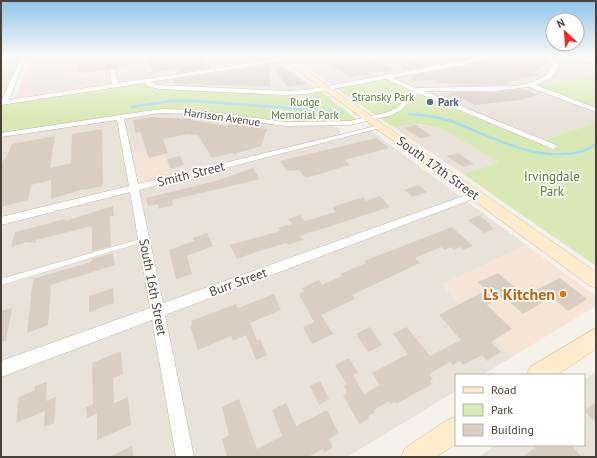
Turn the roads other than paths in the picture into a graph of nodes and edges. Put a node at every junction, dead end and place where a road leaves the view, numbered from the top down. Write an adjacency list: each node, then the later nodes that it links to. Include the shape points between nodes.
1 (14, 77): 13 (street)
2 (113, 77): 9 (street)
3 (169, 77): 8 (street)
4 (310, 77): 11 (main road, South 17th Street)
5 (384, 77): 11 (street)
6 (387, 77): 12 (street)
7 (549, 77): 10 (street)
8 (146, 81): 9 (street); 11 (street, via 149,85 159,87 285,93)
9 (115, 85): 13 (street)
10 (529, 85): 12 (street, via 486,90); 14 (street)
11 (326, 89): 16 (main road, South 17th Street)
12 (418, 89): 16 (street, Harrison Avenue, via 395,112); 21 (street)
13 (3, 102)
14 (596, 110)
15 (120, 116): 17 (street, Harrison Avenue, via 176,111 266,123); 19 (street, Harrison Avenue); 22 (street, South 16th Street)
16 (370, 120): 17 (street, Harrison Avenue); 18 (main road, South 17th Street)
17 (329, 125): 20 (street, via 342,130)
18 (380, 127): 20 (street, Smith Street); 23 (main road, South 17th Street)
19 (1, 135)
20 (340, 137): 22 (street, Smith Street)
21 (553, 147)
22 (134, 188): 24 (street, Smith Street); 25 (street, South 16th Street)
23 (475, 195): 26 (main road, South 17th Street); 28 (street, Burr Street)
24 (1, 221)
25 (144, 240): 27 (lane); 28 (street, South 16th Street)
26 (596, 281)
27 (1, 282)
28 (157, 312): 30 (street, Burr Street); 33 (street, South 16th Street)
29 (596, 337): 31 (main road)
30 (1, 369)
31 (540, 374)
32 (455, 430): 34 (main road)
33 (185, 457)
34 (414, 457)

